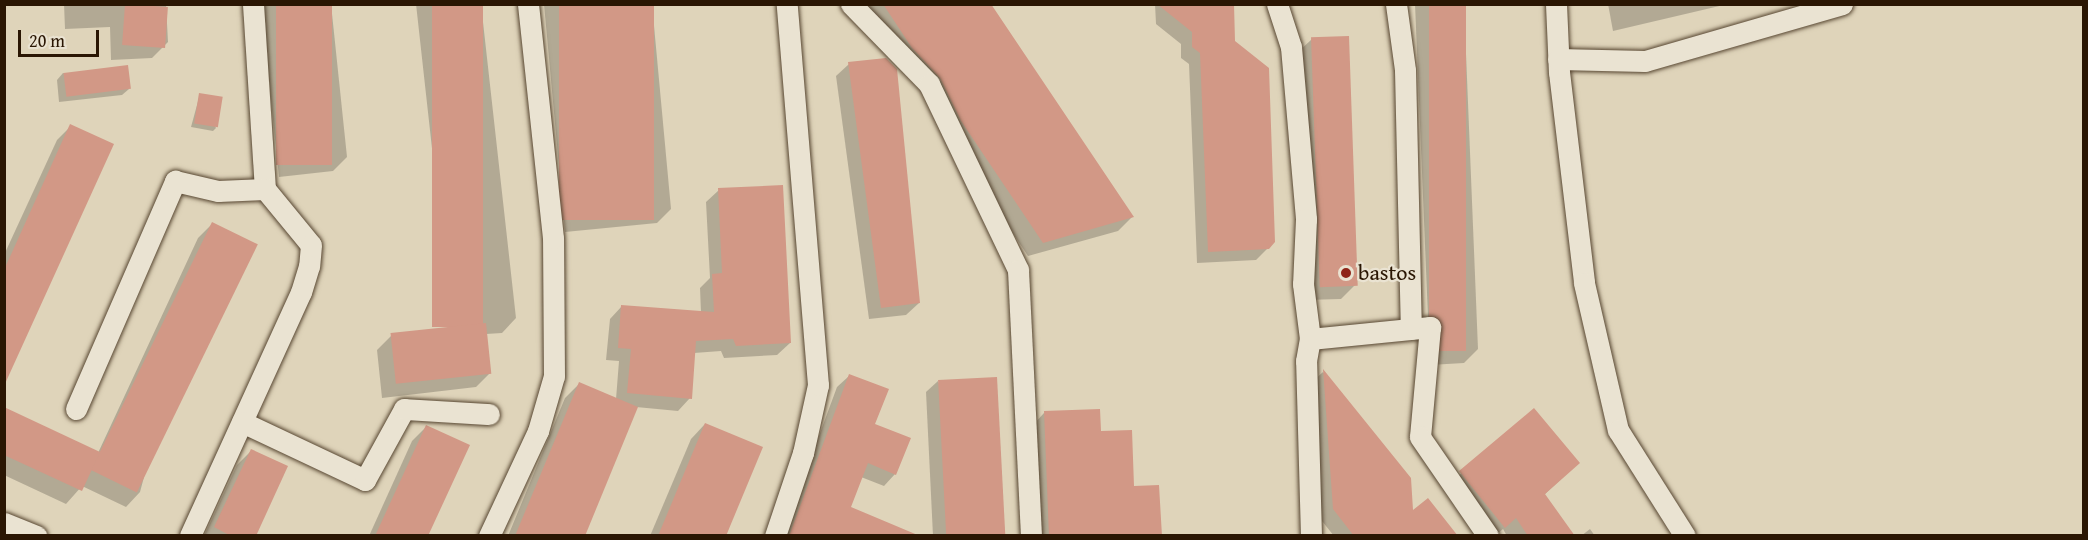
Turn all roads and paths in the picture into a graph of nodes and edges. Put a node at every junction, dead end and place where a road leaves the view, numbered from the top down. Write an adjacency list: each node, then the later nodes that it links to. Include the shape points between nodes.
1 (253, 4): 10 (street)
2 (528, 4): 19 (street, via 553,238 554,376 538,431)
3 (787, 4): 20 (street, via 818,385 803,453)
4 (851, 4): 21 (street, via 929,84 1017,270)
5 (1277, 4): 12 (street, via 1291,47 1306,219 1303,284)
6 (1396, 4): 11 (street, via 1405,70)
7 (1556, 4): 9 (street)
8 (1842, 4): 9 (street, via 1645,61)
9 (1558, 59): 24 (street, via 1584,283 1618,430)
10 (265, 189): 13 (street, via 218,191 175,181); 15 (street, via 311,245 301,292)
11 (1411, 329): 12 (street); 23 (street, via 1430,327 1420,437)
12 (1310, 339): 22 (street, via 1306,361)
13 (76, 408)
14 (489, 414): 15 (street, via 404,409 365,480)
15 (242, 422): 18 (street)
16 (4, 523): 17 (street)
17 (37, 536)
18 (190, 536)
19 (489, 536)
20 (775, 536)
21 (1031, 536)
22 (1311, 536)
23 (1488, 536)
24 (1685, 536)

